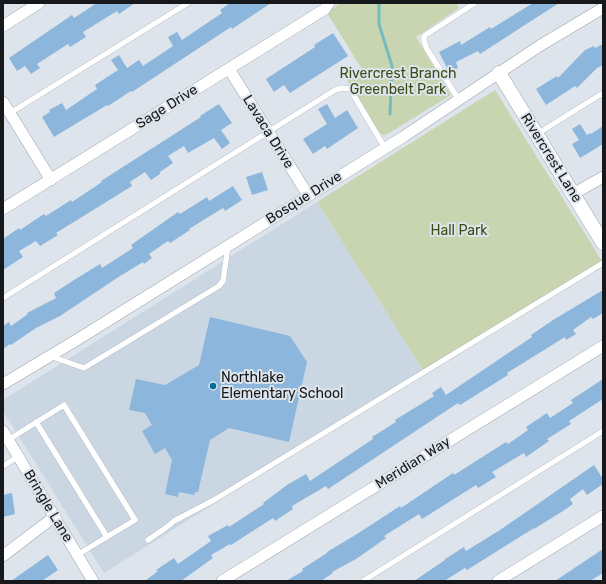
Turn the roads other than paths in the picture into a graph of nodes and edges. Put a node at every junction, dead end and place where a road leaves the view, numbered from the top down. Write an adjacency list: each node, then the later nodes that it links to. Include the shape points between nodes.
1 (39, 3): 6 (street)
2 (188, 3): 12 (lane)
3 (329, 3): 7 (street, Sage Drive, via 325,9)
4 (475, 3): 10 (lane, via 424,36 427,49)
5 (603, 8): 8 (street, Bosque Drive)
6 (3, 26)
7 (228, 70): 13 (street, Lavaca Drive); 17 (street, Sage Drive)
8 (499, 73): 10 (street, Bosque Drive); 14 (street, Rivercrest Lane)
9 (603, 93): 14 (lane)
10 (459, 100): 15 (street, Bosque Drive)
11 (3, 102): 12 (street)
12 (10, 113): 17 (street)
13 (268, 132): 15 (lane, via 334,90 350,89); 19 (street, Lavaca Drive); 24 (lane)
14 (537, 134): 18 (street, Rivercrest Lane)
15 (385, 148): 19 (street, Bosque Drive)
16 (603, 177): 18 (street)
17 (51, 180): 20 (street, Sage Drive)
18 (573, 194): 21 (street, Rivercrest Lane)
19 (308, 195): 22 (street, Bosque Drive)
20 (3, 209)
21 (603, 243)
22 (228, 245): 26 (street, Bosque Drive); 26 (lane, via 223,281 219,286 84,368)
23 (603, 263): 36 (lane, via 214,500 174,521)
24 (3, 298)
25 (603, 346): 40 (street, Meridian Way)
26 (50, 356): 27 (street, Bosque Drive)
27 (3, 384)
28 (36, 422): 30 (lane); 35 (lane); 35 (lane, via 64,405 135,520)
29 (603, 431): 41 (lane)
30 (6, 435): 31 (street, Bringle Lane)
31 (19, 456): 32 (lane); 34 (street, Bringle Lane)
32 (3, 466)
33 (603, 516): 42 (street)
34 (54, 517): 37 (street, Bringle Lane); 38 (street)
35 (107, 537): 37 (lane)
36 (148, 540)
37 (77, 555): 39 (street, Bringle Lane)
38 (3, 556)
39 (92, 581)
40 (222, 581)
41 (363, 581)
42 (498, 581)

